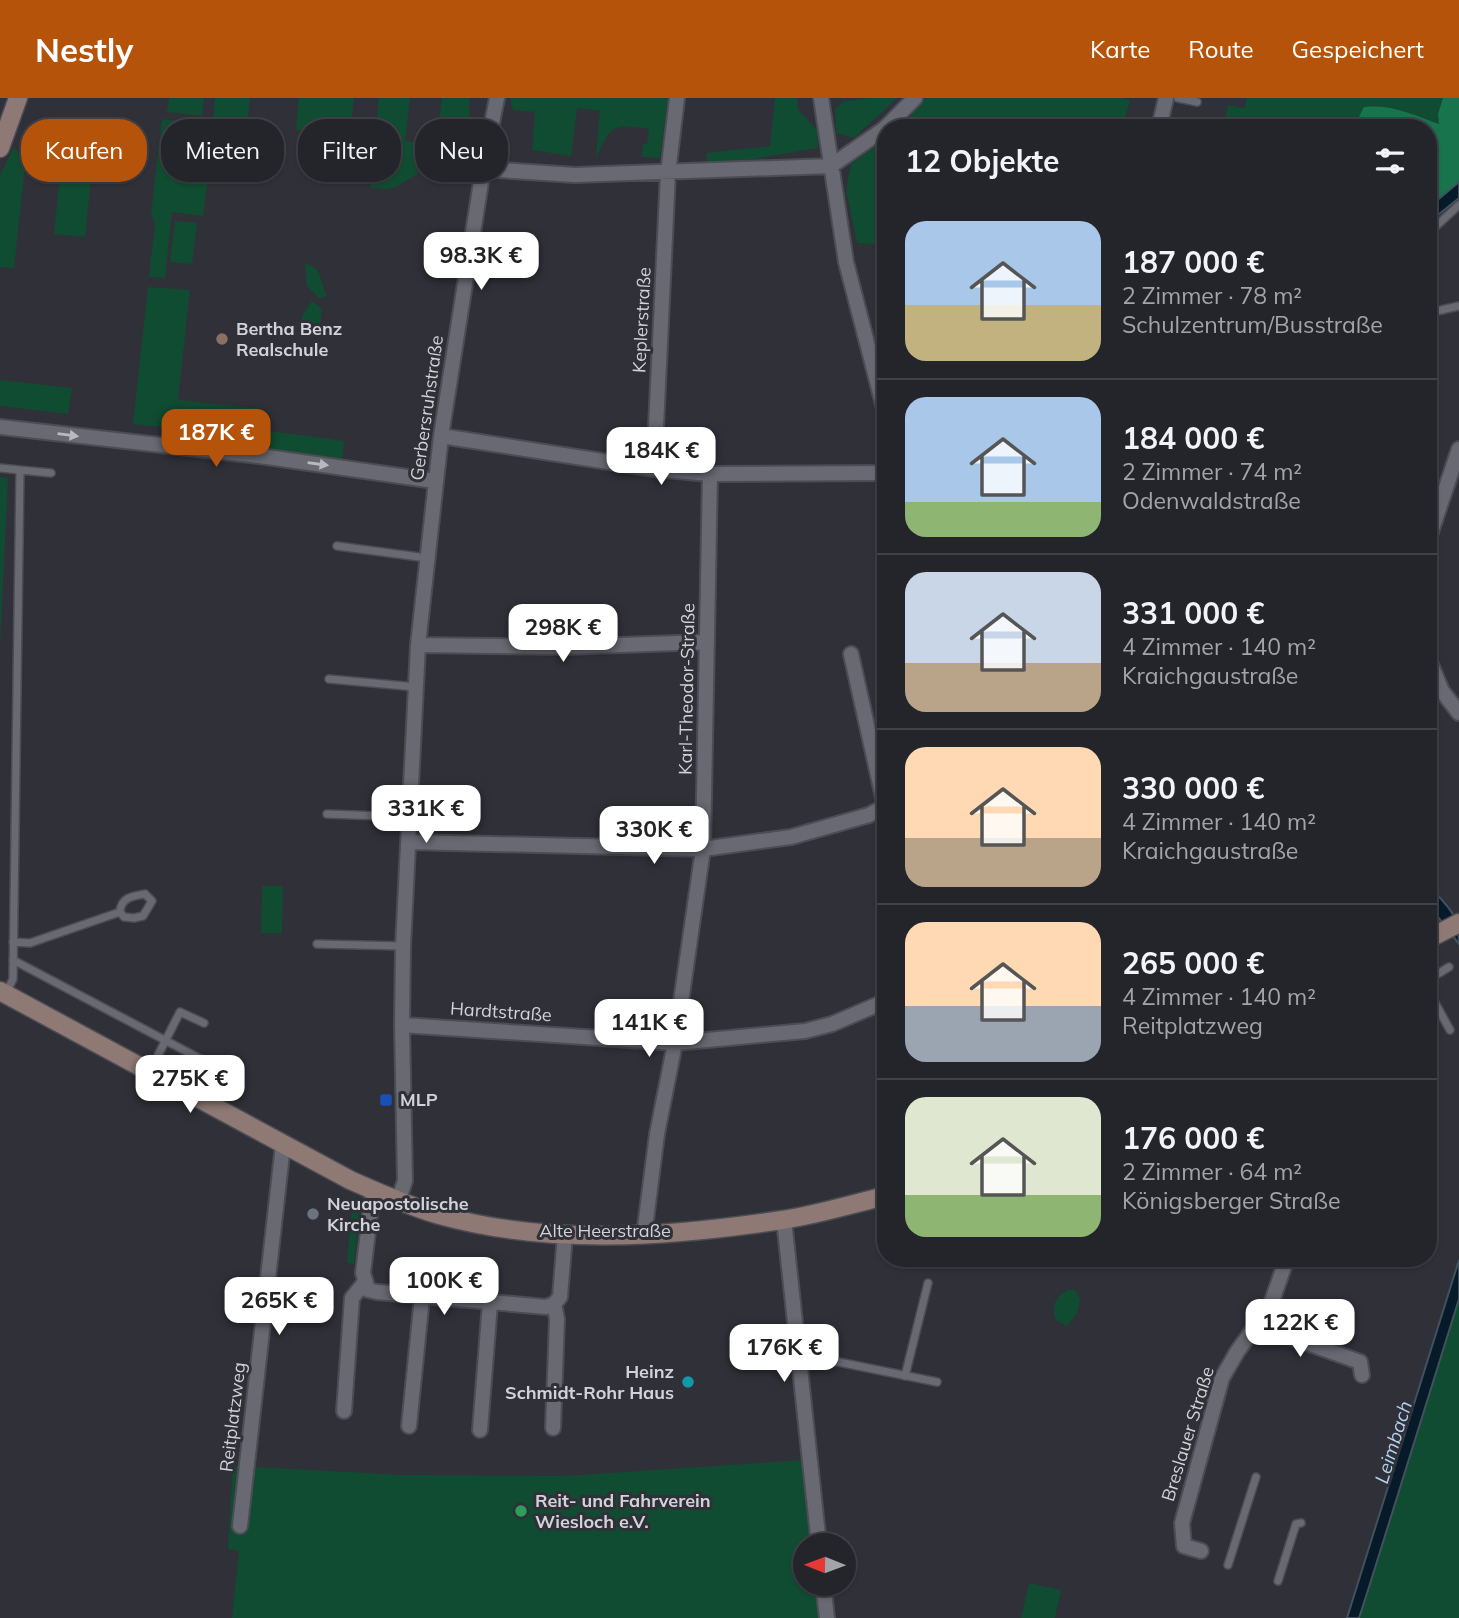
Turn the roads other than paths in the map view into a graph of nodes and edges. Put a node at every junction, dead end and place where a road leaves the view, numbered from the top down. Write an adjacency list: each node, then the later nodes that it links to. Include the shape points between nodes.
1 (18, 98): 13 (street)
2 (497, 98): 9 (street, Gerbersruhstraße)
3 (677, 98): 16 (street, Keplerstraße)
4 (821, 98): 14 (street)
5 (915, 98): 10 (street)
6 (1166, 98): 11 (street)
7 (1178, 98): 8 (lane)
8 (1197, 102)
9 (493, 119)
10 (894, 119)
11 (1161, 119)
12 (877, 134): 14 (street)
13 (0, 148)
14 (831, 166): 16 (street); 22 (street, via 846,262)
15 (508, 171): 16 (street)
16 (668, 173): 27 (street, Keplerstraße)
17 (481, 182): 24 (street, Gerbersruhstraße)
18 (1459, 205): 19 (lane)
19 (1437, 225)
20 (1459, 306): 21 (lane)
21 (1437, 311)
22 (877, 381)
23 (0, 427): 32 (street, one-way to 32)
24 (441, 436): 27 (street); 32 (street, Gerbersruhstraße)
25 (1459, 449): 33 (street)
26 (0, 468): 28 (lane)
27 (654, 469): 31 (street)
28 (20, 470): 29 (lane); 52 (lane)
29 (51, 473)
30 (877, 473): 31 (street)
31 (710, 474): 36 (street, Karl-Theodor-Straße)
32 (435, 481): 35 (street, Gerbersruhstraße)
33 (1437, 514)
34 (337, 546): 35 (lane)
35 (427, 558): 37 (street, Gerbersruhstraße)
36 (707, 642): 37 (street, via 563,647); 48 (street, Karl-Theodor-Straße)
37 (418, 645): 41 (street, Gerbersruhstraße)
38 (851, 654): 43 (street)
39 (1437, 679): 42 (street)
40 (329, 680): 41 (lane)
41 (416, 687): 46 (street, Gerbersruhstraße)
42 (1459, 713)
43 (877, 772)
44 (877, 812): 48 (street, via 791,836)
45 (327, 814): 46 (lane)
46 (411, 817): 47 (street, Gerbersruhstraße)
47 (409, 842): 48 (street); 54 (street, Gerbersruhstraße)
48 (703, 849): 65 (street, Karl-Theodor-Straße)
49 (120, 912): 49 (lane, via 134,919 144,916 152,901 145,894 127,897); 52 (lane, via 30,943)
50 (1459, 923): 51 (street)
51 (1437, 934)
52 (13, 942): 55 (lane)
53 (317, 944): 54 (lane)
54 (403, 946): 62 (street, Gerbersruhstraße)
55 (13, 960): 58 (lane, via 13,979); 64 (lane)
56 (1449, 967): 57 (lane)
57 (1437, 974)
58 (3, 992): 67 (street, Alte Heerstraße)
59 (877, 1005): 65 (street, Hardtstraße, via 805,1031)
60 (1437, 1006): 63 (lane)
61 (204, 1024): 64 (lane, via 180,1012)
62 (402, 1026): 65 (street, Hardtstraße); 71 (street, Gerbersruhstraße, via 405,1181)
63 (1450, 1030)
64 (167, 1042): 66 (lane); 67 (lane)
65 (675, 1043): 74 (street, Karl-Theodor-Straße)
66 (212, 1065)
67 (150, 1071): 68 (street, Alte Heerstraße)
68 (283, 1145): 69 (street, Alte Heerstraße); 92 (street, Reitplatzweg)
69 (373, 1190): 71 (street, Alte Heerstraße); 76 (street)
70 (877, 1198): 72 (street, Alte Heerstraße)
71 (398, 1201): 73 (street, Alte Heerstraße, via 484,1226)
72 (784, 1220): 74 (street, Alte Heerstraße); 82 (street)
73 (565, 1235): 74 (street, Alte Heerstraße); 80 (street, via 560,1297)
74 (644, 1235)
75 (1284, 1267): 81 (street, Breslauer Straße)
76 (364, 1283): 78 (street, via 368,1290); 86 (street, via 352,1298)
77 (928, 1283): 84 (lane)
78 (422, 1297): 79 (street); 87 (street)
79 (490, 1303): 80 (street); 89 (street)
80 (554, 1304): 88 (street)
81 (1257, 1325): 83 (street, via 1360,1362); 94 (street, Breslauer Straße, via 1222,1378 1182,1523 1184,1546)
82 (798, 1354): 84 (lane); 93 (street)
83 (1362, 1375)
84 (905, 1376): 85 (lane)
85 (937, 1382)
86 (344, 1411)
87 (409, 1426)
88 (554, 1428)
89 (480, 1430)
90 (1256, 1477): 95 (lane)
91 (1301, 1523): 96 (lane, via 1296,1524)
92 (240, 1525)
93 (818, 1533)
94 (1201, 1551)
95 (1228, 1565)
96 (1278, 1581)
97 (824, 1596): 98 (street)
98 (827, 1618)

